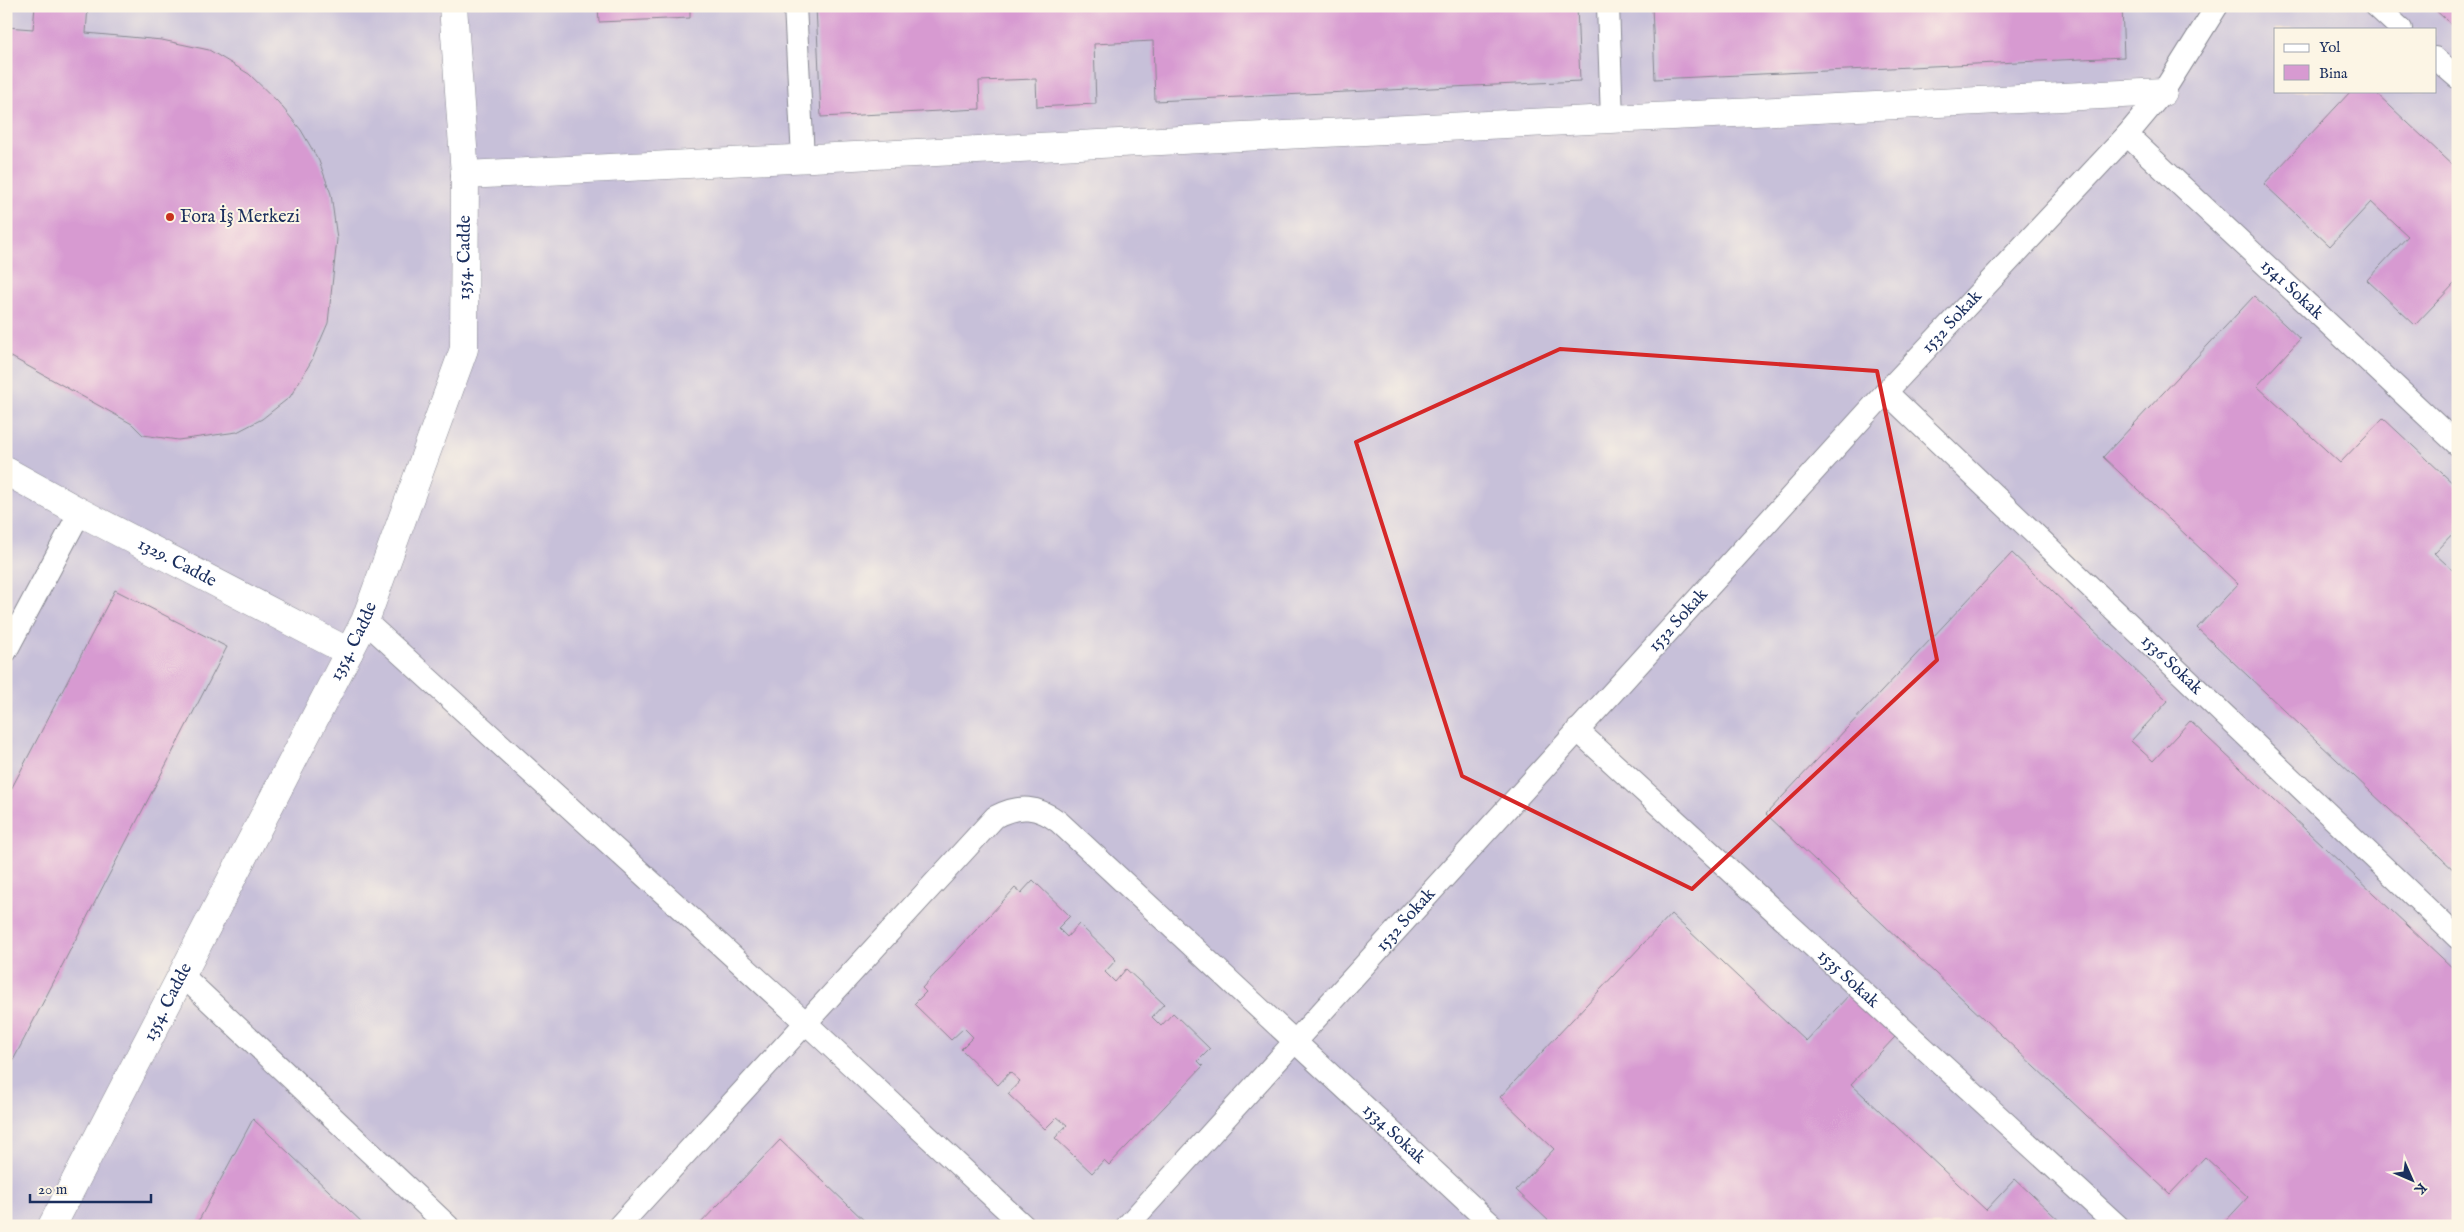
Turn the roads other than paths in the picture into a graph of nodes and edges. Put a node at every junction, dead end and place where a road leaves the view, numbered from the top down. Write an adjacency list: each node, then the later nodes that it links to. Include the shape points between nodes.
1 (453, 6): 13 (street, 1354. Cadde)
2 (795, 6): 12 (lane)
3 (1608, 6): 10 (lane)
4 (2217, 6): 9 (lane, 1532 Sokak)
5 (2376, 6): 6 (lane)
6 (2401, 28)
7 (2436, 59): 8 (lane)
8 (2458, 78)
9 (2163, 92): 10 (street); 11 (lane, 1532 Sokak)
10 (1612, 119): 12 (street)
11 (2127, 135): 14 (lane, 1532 Sokak); 15 (lane, 1541 Sokak)
12 (803, 158): 13 (street)
13 (465, 175): 18 (street, 1354. Cadde, via 464,349)
14 (1886, 392): 21 (lane, 1532 Sokak); 22 (lane, 1536 Sokak)
15 (2458, 445)
16 (6, 471): 17 (street, 1329. Cadde)
17 (80, 512): 19 (lane); 20 (street, 1329. Cadde)
18 (365, 621): 20 (street, 1354. Cadde); 24 (lane)
19 (6, 651)
20 (349, 652): 23 (street, 1354. Cadde)
21 (1577, 730): 25 (lane, 1532 Sokak); 32 (lane, 1535 Sokak)
22 (2458, 938)
23 (182, 975): 26 (street, 1354. Cadde); 27 (lane)
24 (806, 1023): 25 (lane, 1534 Sokak, via 995,818 1017,808 1033,808 1059,822); 28 (lane, 1534 Sokak); 29 (lane)
25 (1296, 1041): 30 (lane, 1532 Sokak); 31 (lane, 1534 Sokak)
26 (52, 1226)
27 (448, 1226)
28 (619, 1226)
29 (1024, 1226)
30 (1127, 1226)
31 (1493, 1226)
32 (2118, 1226)

